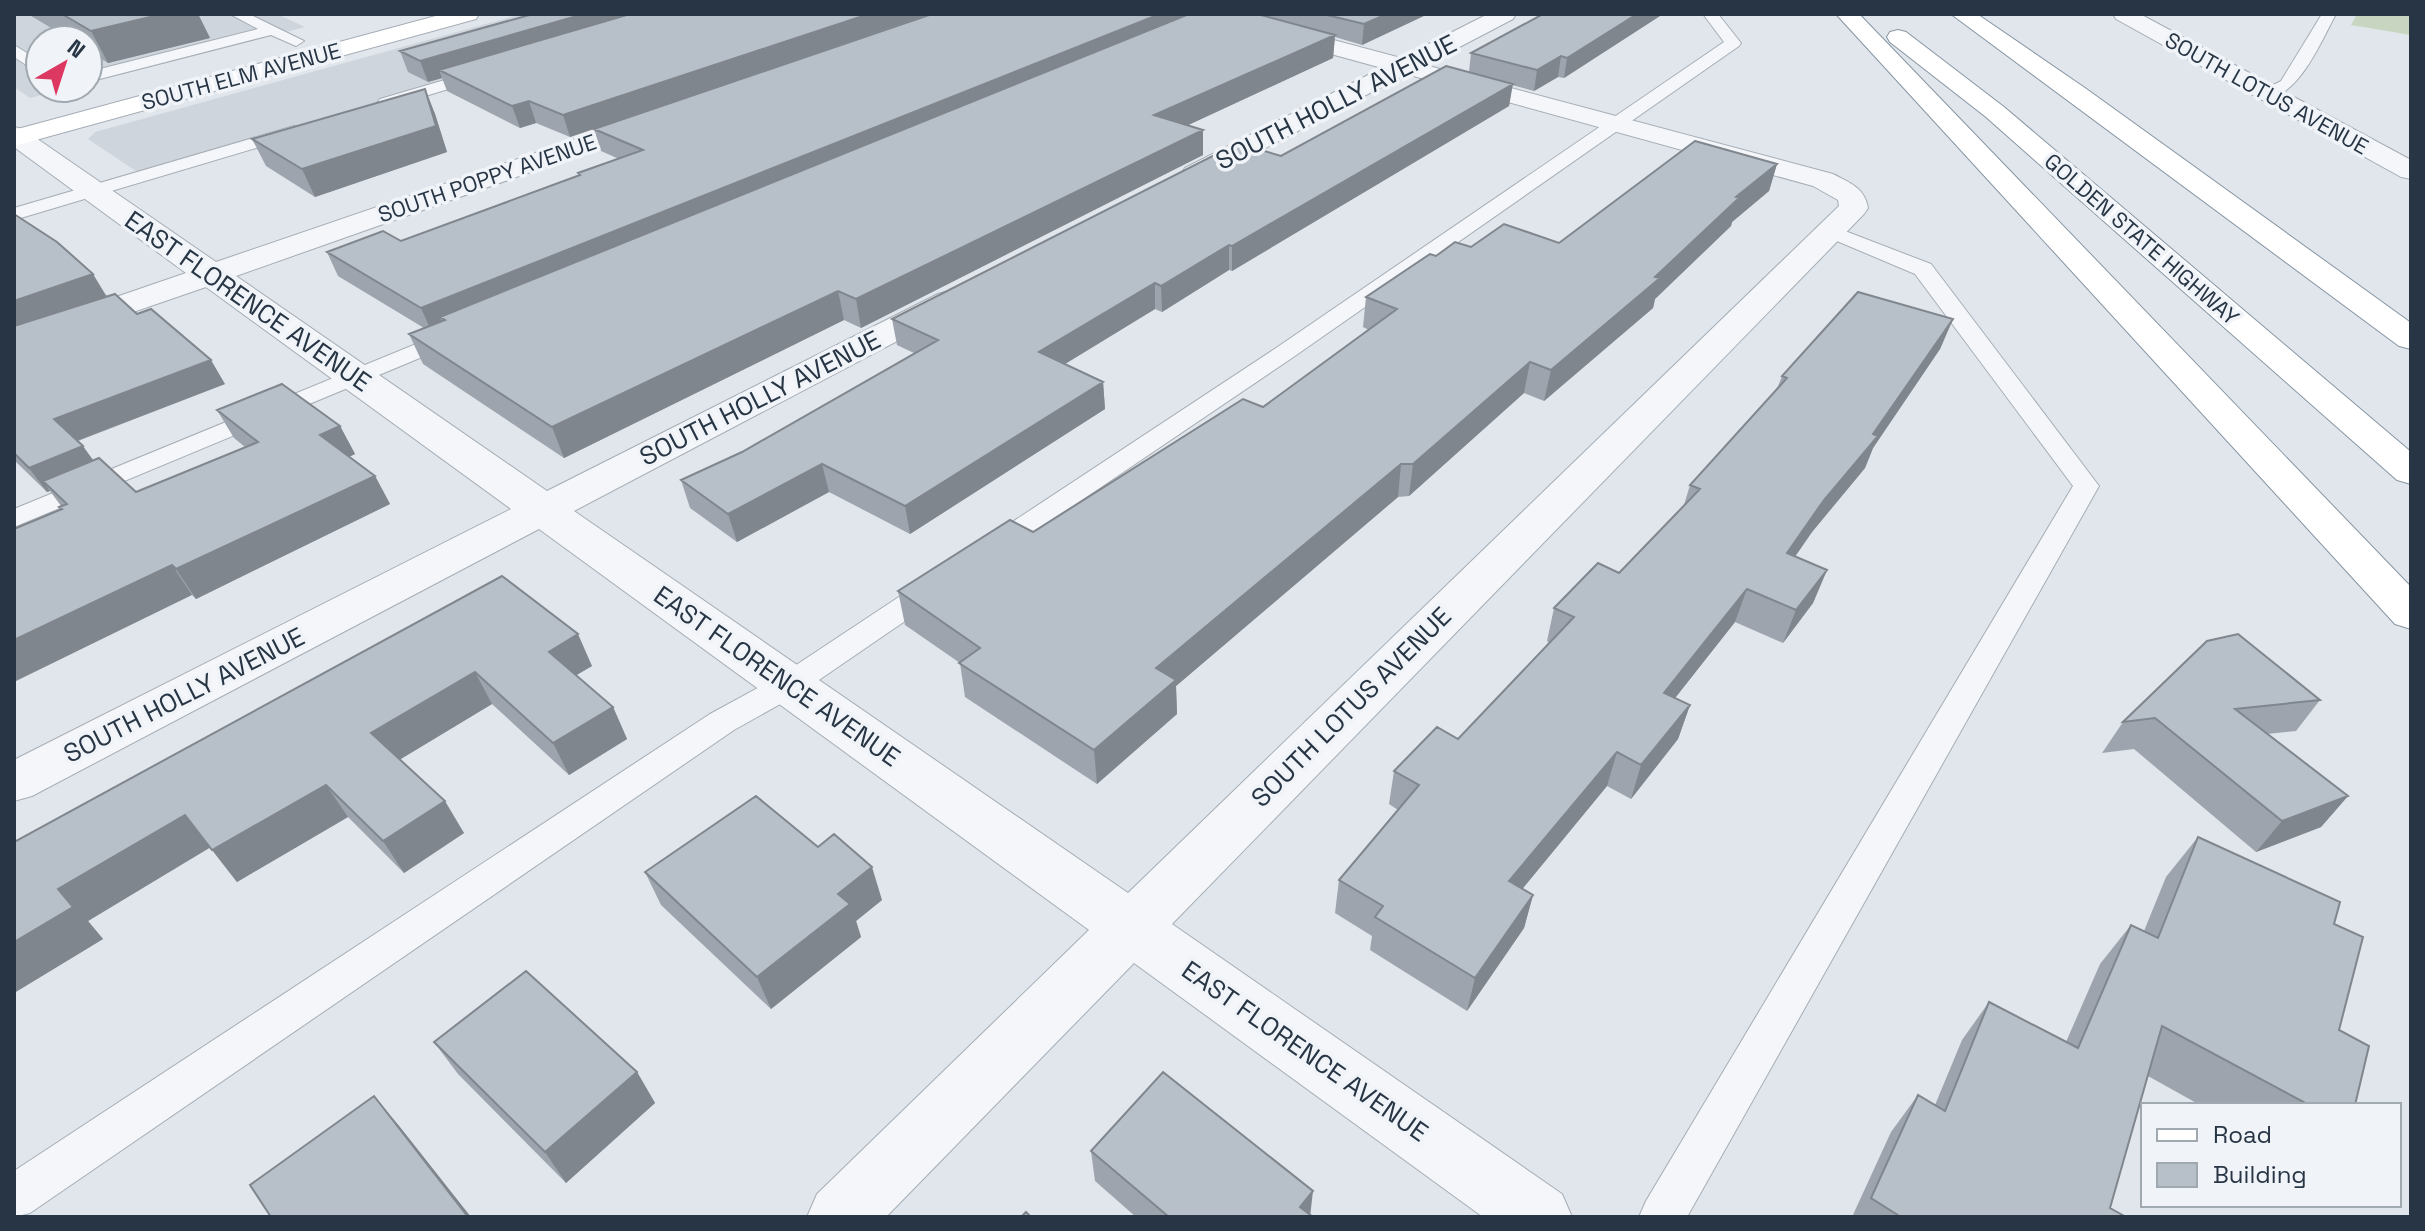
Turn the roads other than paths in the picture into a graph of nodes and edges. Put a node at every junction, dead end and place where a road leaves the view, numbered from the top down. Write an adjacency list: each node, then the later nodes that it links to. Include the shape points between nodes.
1 (237, 14): 12 (lane)
2 (397, 14): 13 (main road, SOUTH ELM AVENUE)
3 (468, 14): 25 (main road, SOUTH ELM AVENUE)
4 (1505, 14): 14 (street, SOUTH HOLLY AVENUE)
5 (1710, 14): 24 (lane, via 1733,43)
6 (1847, 14): 41 (main road)
7 (1868, 14): 38 (main road, GOLDEN STATE HIGHWAY, via 1995,112)
8 (1962, 14): 19 (main road)
9 (2124, 14): 20 (street, SOUTH LOTUS AVENUE)
10 (2329, 14): 20 (lane, via 2287,84)
11 (1214, 18): 14 (street)
12 (273, 30): 13 (lane); 16 (lane)
13 (296, 41): 18 (main road, SOUTH ELM AVENUE)
14 (1404, 66): 24 (street); 27 (street, SOUTH HOLLY AVENUE)
15 (501, 69): 21 (lane)
16 (104, 73)
17 (104, 86): 18 (lane)
18 (110, 89): 25 (main road, SOUTH ELM AVENUE)
19 (2076, 93): 33 (main road); 35 (main road)
20 (2266, 93): 26 (street, SOUTH LOTUS AVENUE)
21 (364, 110)
22 (675, 113): 31 (street, SOUTH POPPY AVENUE)
23 (318, 124): 28 (lane)
24 (1618, 124): 30 (street, via 1823,180); 42 (lane)
25 (15, 131): 28 (street, EAST FLORENCE AVENUE)
26 (2411, 171)
27 (1164, 190)
28 (93, 191): 29 (lane); 31 (street, EAST FLORENCE AVENUE)
29 (14, 214)
30 (1842, 214): 44 (street, SOUTH LOTUS AVENUE); 48 (lane, via 1923,269 2086,486)
31 (210, 274): 36 (street, SOUTH POPPY AVENUE); 37 (street, EAST FLORENCE AVENUE)
32 (981, 285): 39 (street, SOUTH HOLLY AVENUE)
33 (2384, 285)
34 (481, 325): 37 (lane)
35 (2411, 339)
36 (14, 343)
37 (356, 377): 39 (street, EAST FLORENCE AVENUE); 40 (lane)
38 (2411, 472)
39 (543, 510): 42 (street, EAST FLORENCE AVENUE); 43 (street, SOUTH HOLLY AVENUE)
40 (14, 519)
41 (2411, 614)
42 (789, 685): 44 (street, EAST FLORENCE AVENUE); 45 (lane, via 722,722)
43 (14, 782)
44 (1130, 926): 46 (street, SOUTH LOTUS AVENUE); 47 (street, EAST FLORENCE AVENUE)
45 (14, 1197)
46 (840, 1217)
47 (1539, 1217)
48 (1662, 1217)

